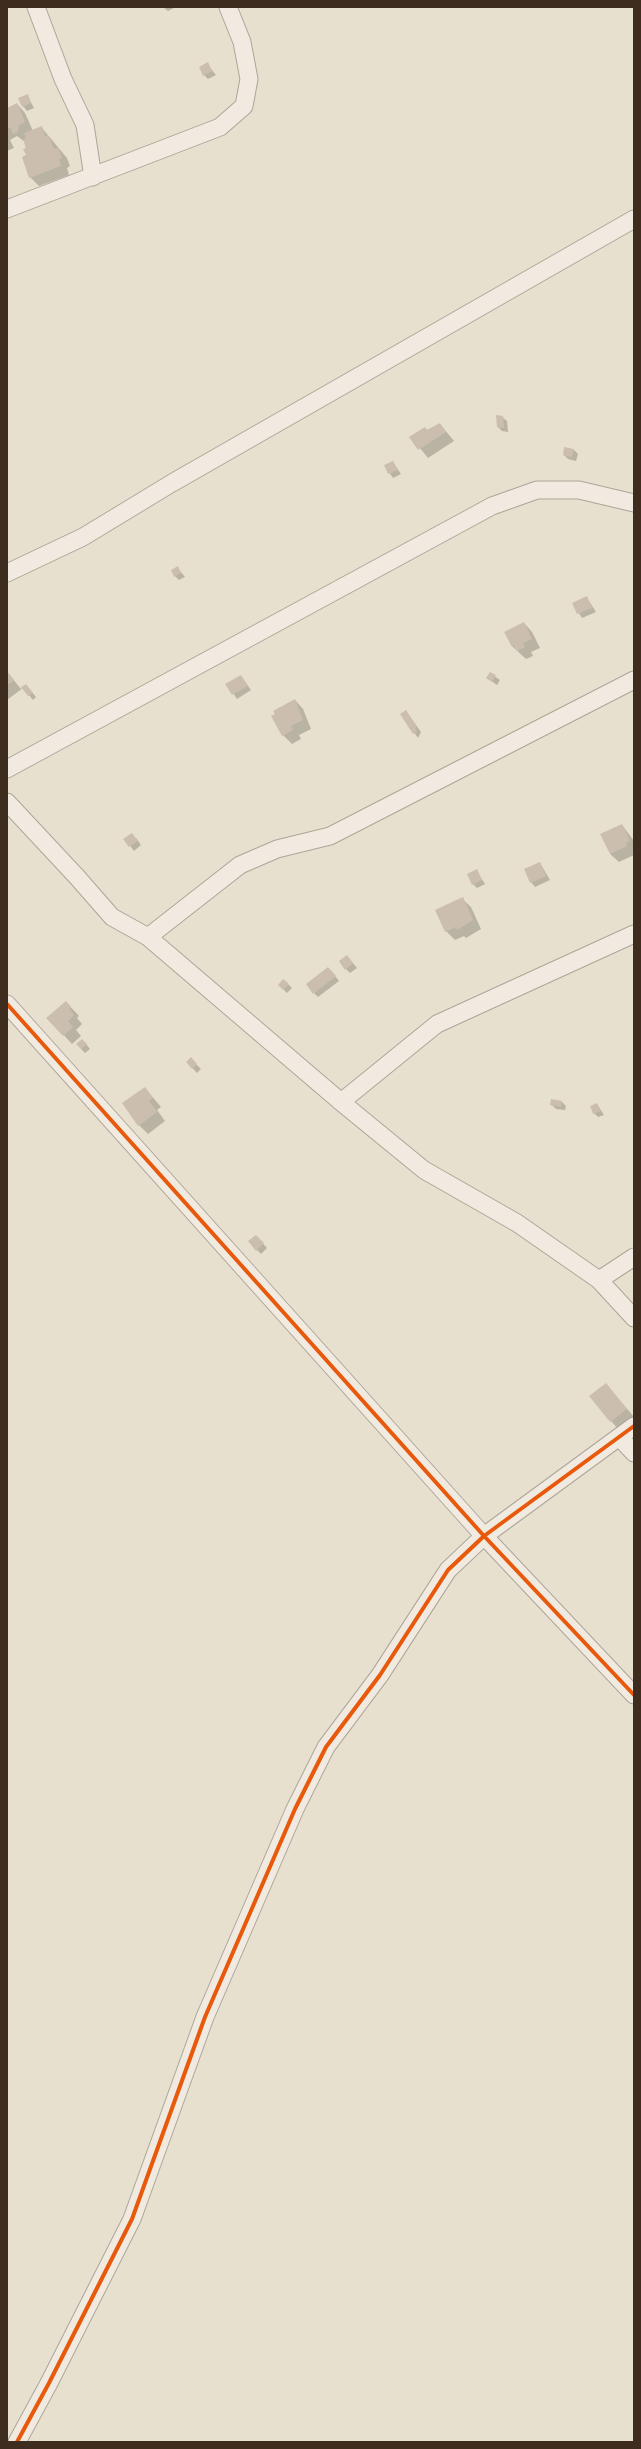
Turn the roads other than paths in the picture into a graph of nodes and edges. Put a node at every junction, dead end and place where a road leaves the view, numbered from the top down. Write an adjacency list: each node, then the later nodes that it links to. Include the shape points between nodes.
1 (36, 7): 3 (street, via 63,79 85,125)
2 (228, 7): 3 (street, via 242,42 249,79 244,106 220,127)
3 (93, 177): 4 (street)
4 (7, 209)
5 (634, 218): 7 (street, via 172,482 83,537)
6 (634, 503): 9 (street, via 579,490 537,490 492,506)
7 (7, 573)
8 (634, 680): 12 (street, via 330,836 277,849 240,865)
9 (7, 769)
10 (7, 802): 12 (street, via 112,917)
11 (634, 934): 14 (street, via 436,1024)
12 (148, 937): 14 (street)
13 (7, 1004): 21 (street)
14 (341, 1102): 16 (street, via 424,1170 517,1223)
15 (634, 1257): 16 (street)
16 (599, 1280): 17 (street)
17 (634, 1318)
18 (634, 1426): 19 (street)
19 (620, 1438): 20 (street); 21 (street)
20 (634, 1453)
21 (484, 1536): 22 (street); 23 (street, via 448,1570 380,1675 326,1747 295,1809 205,2017 132,2219)
22 (634, 1696)
23 (17, 2442)

